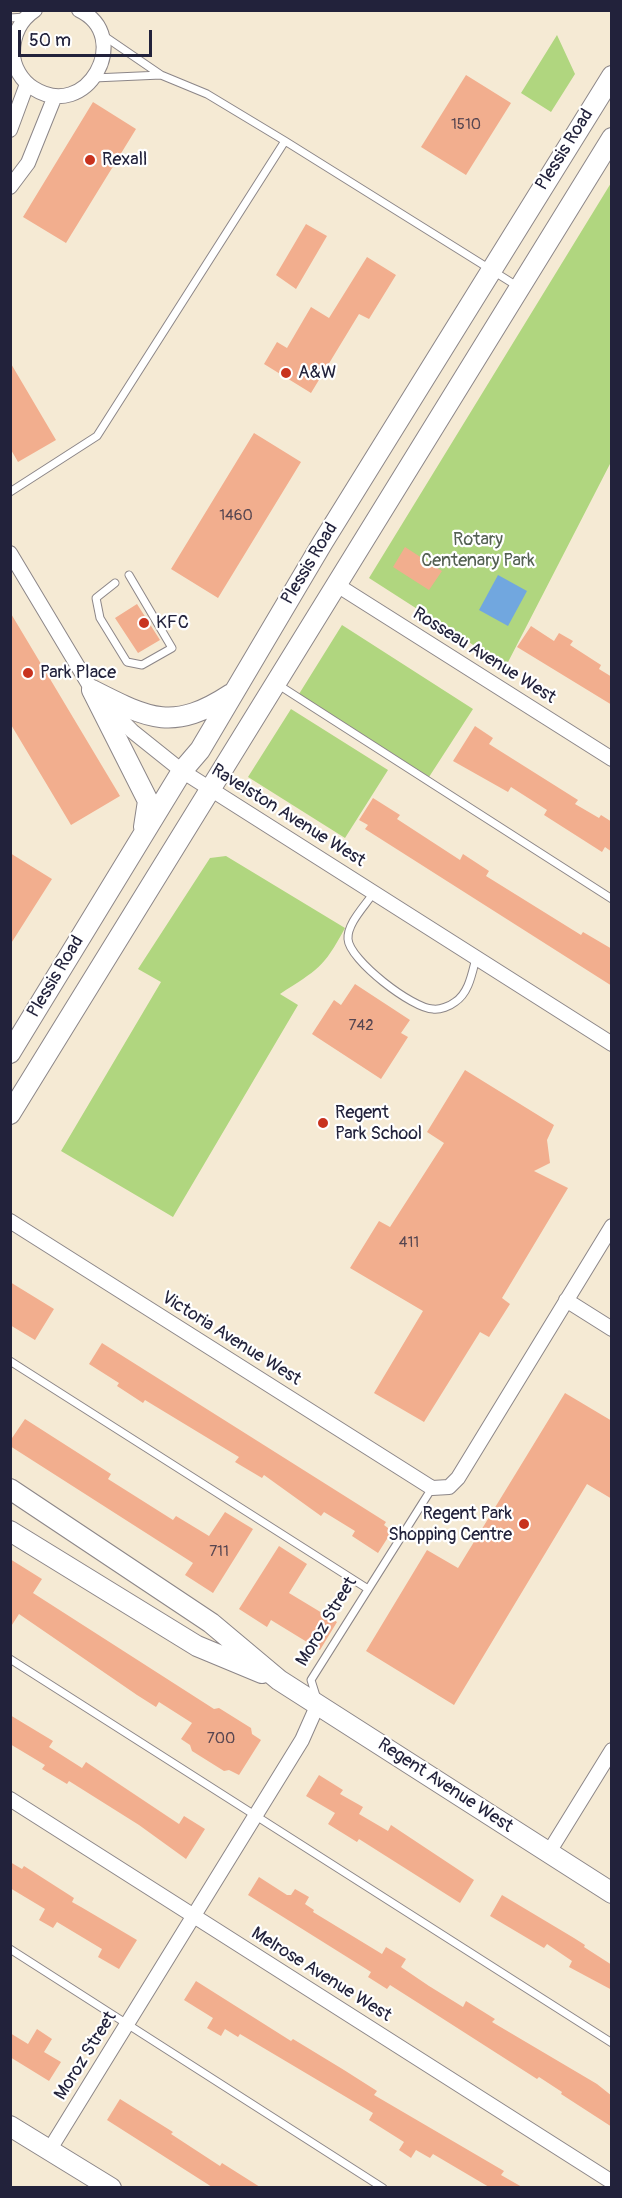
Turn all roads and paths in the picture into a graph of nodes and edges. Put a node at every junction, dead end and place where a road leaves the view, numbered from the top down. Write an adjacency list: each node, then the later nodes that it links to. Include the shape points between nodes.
1 (81, 11): 4 (street)
2 (32, 12): 3 (lane); 5 (street, via 18,28)
3 (10, 18)
4 (101, 34): 6 (lane); 8 (street, via 102,63)
5 (12, 57): 9 (street)
6 (161, 75): 8 (lane); 13 (lane, via 207,94)
7 (612, 75): 15 (main road, Plessis Road)
8 (94, 78): 10 (street, via 78,92)
9 (27, 84): 10 (street, via 40,93); 11 (street)
10 (55, 96): 14 (street, via 28,163)
11 (10, 130)
12 (612, 138): 16 (main road, Plessis Road)
13 (285, 141): 15 (lane); 17 (lane, via 97,436)
14 (10, 187)
15 (490, 271): 16 (lane); 24 (main road, Plessis Road, via 322,542)
16 (520, 288): 21 (main road, Plessis Road)
17 (10, 492)
18 (10, 553): 23 (street, Ravelston Avenue West)
19 (129, 575): 20 (lane, via 172,648 142,666 127,662 100,618 96,598)
20 (115, 583)
21 (337, 585): 22 (main road, Plessis Road); 25 (street, Rosseau Avenue West)
22 (277, 684): 27 (main road, Plessis Road); 30 (lane)
23 (92, 690): 24 (main road, via 138,713 171,718 209,708); 26 (street, Ravelston Avenue West); 28 (main road, via 147,801)
24 (236, 690): 26 (main road, Plessis Road, via 198,753)
25 (612, 759)
26 (182, 771): 27 (street, Ravelston Avenue West); 28 (main road, Plessis Road)
27 (210, 788): 29 (street, Ravelston Avenue West); 34 (main road, Plessis Road)
28 (142, 836): 33 (main road, Plessis Road)
29 (374, 892): 31 (street, Ravelston Avenue West); 31 (lane, via 351,926 347,938 351,951 368,969 419,1005 433,1010 457,1002 467,989)
30 (612, 899)
31 (476, 957): 32 (street, Ravelston Avenue West)
32 (612, 1044)
33 (10, 1053)
34 (10, 1114)
35 (10, 1221): 40 (street, Victoria Avenue West)
36 (612, 1226): 37 (street)
37 (566, 1300): 38 (street); 40 (street, via 458,1478 448,1487)
38 (612, 1329)
39 (10, 1361): 43 (lane)
40 (432, 1488): 43 (lane, Moroz Street)
41 (10, 1489): 45 (main road, Regent Avenue West, via 211,1623)
42 (10, 1531): 45 (main road, Regent Avenue West, via 197,1646)
43 (368, 1589): 46 (lane, Moroz Street, via 311,1680)
44 (10, 1659): 49 (lane)
45 (279, 1680): 46 (main road, Regent Avenue West)
46 (318, 1704): 49 (street, Moroz Street, via 302,1740); 50 (main road, Regent Avenue West)
47 (612, 1750): 50 (street)
48 (10, 1799): 52 (street, Melrose Avenue West)
49 (255, 1815): 52 (street, Moroz Street); 55 (lane)
50 (549, 1852): 51 (main road, Regent Avenue West)
51 (612, 1893)
52 (192, 1915): 54 (street, Moroz Street); 58 (street, Melrose Avenue West)
53 (10, 1949): 54 (lane)
54 (127, 2024): 57 (street, Moroz Street); 60 (lane)
55 (612, 2043)
56 (10, 2126): 57 (main road)
57 (50, 2149): 59 (main road)
58 (612, 2182)
59 (111, 2187)
60 (383, 2187)

